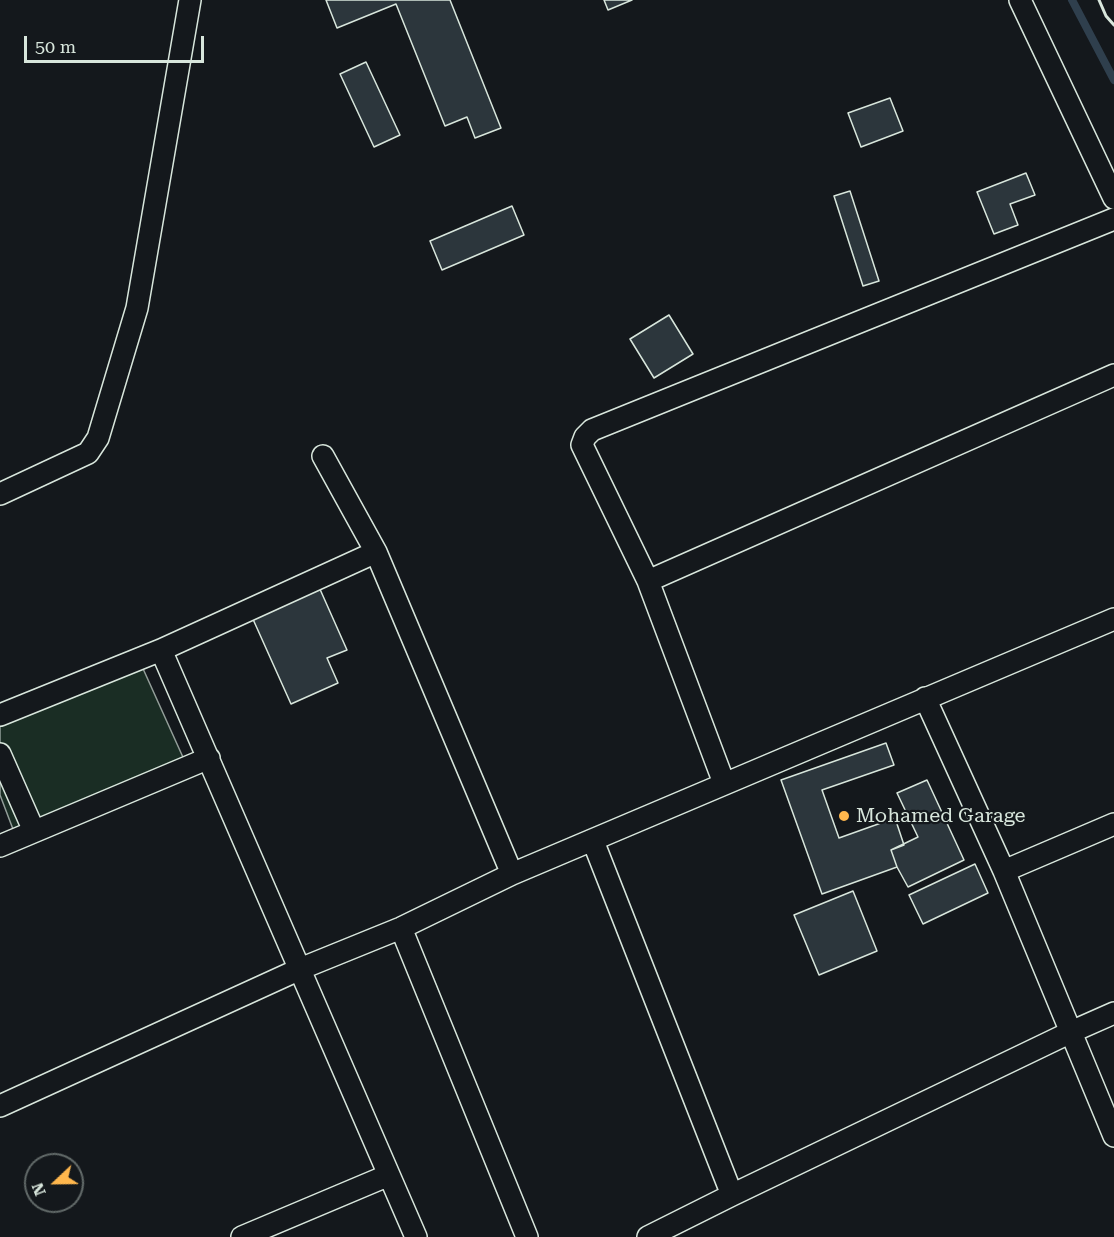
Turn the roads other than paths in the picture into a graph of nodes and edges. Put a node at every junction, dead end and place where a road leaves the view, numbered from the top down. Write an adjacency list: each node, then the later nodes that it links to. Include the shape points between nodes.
1 (190, 0): 7 (street, via 137,308 98,438 88,453)
2 (1020, 0): 3 (street)
3 (1114, 198)
4 (1114, 219): 9 (street, via 592,430 582,445)
5 (1114, 375): 9 (street)
6 (323, 456): 8 (street)
7 (0, 494)
8 (376, 552): 11 (street); 22 (street)
9 (648, 581): 16 (street)
10 (1114, 619): 12 (street)
11 (161, 650): 13 (street); 15 (street)
12 (925, 698): 16 (street); 21 (street)
13 (0, 714)
14 (0, 754): 18 (street)
15 (209, 758): 18 (street); 24 (street)
16 (724, 783): 19 (street)
17 (1114, 824): 21 (street)
18 (33, 831): 20 (street)
19 (593, 841): 22 (street); 30 (street)
20 (0, 846)
21 (1004, 871): 26 (street)
22 (512, 874): 23 (street)
23 (400, 928): 24 (street); 33 (street)
24 (300, 969): 27 (street); 29 (street)
25 (1114, 1013): 26 (street)
26 (1071, 1032): 28 (street); 30 (street)
27 (0, 1106)
28 (1114, 1137)
29 (389, 1175): 31 (street); 32 (street)
30 (732, 1195): 34 (street)
31 (242, 1237)
32 (416, 1237)
33 (527, 1237)
34 (648, 1237)

